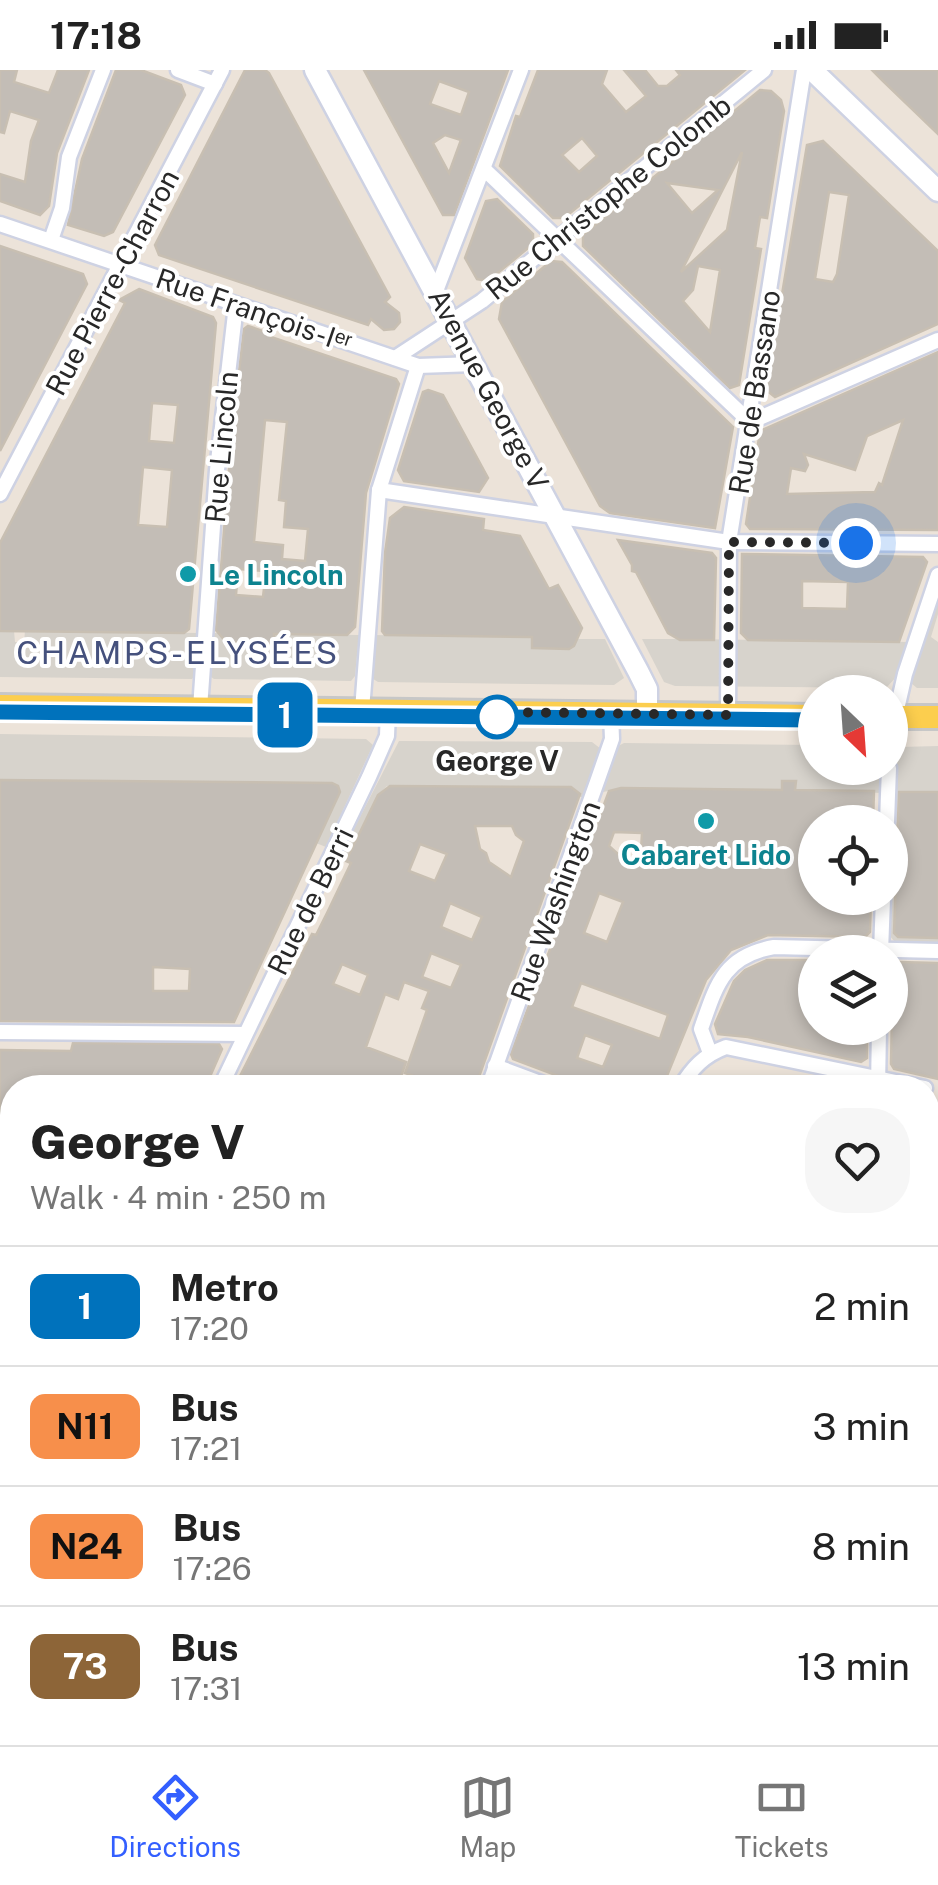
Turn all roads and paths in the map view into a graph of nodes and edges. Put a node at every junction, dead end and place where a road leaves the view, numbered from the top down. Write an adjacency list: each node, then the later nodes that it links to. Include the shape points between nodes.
1 (103, 70): 11 (street, via 69,157)
2 (178, 70): 7 (street)
3 (315, 70): 14 (street, Avenue George V)
4 (522, 70): 8 (street)
5 (764, 70): 12 (street, Rue Christophe Colomb)
6 (808, 70): 9 (street); 21 (street, Rue de Bassano)
7 (219, 77): 13 (street, Rue Pierre-Charron)
8 (485, 170): 12 (street); 14 (street)
9 (938, 191)
10 (0, 224): 11 (street, Rue François-Iᵉʳ)
11 (50, 240): 13 (street, Rue François-Iᵉʳ)
12 (557, 240): 16 (street, Rue Christophe Colomb); 21 (street)
13 (121, 265): 15 (street, Rue François-Iᵉʳ); 23 (street, Rue Pierre-Charron)
14 (436, 291): 16 (street, Avenue George V)
15 (236, 305): 18 (street, Rue François-Iᵉʳ); 30 (street, Rue Lincoln)
16 (452, 323): 18 (street); 19 (street, Avenue George V)
17 (938, 340): 21 (street)
18 (395, 358): 20 (street, Rue François-Iᵉʳ)
19 (475, 364): 20 (street, Rue François-Iᵉʳ); 24 (street, Avenue George V)
20 (418, 366): 22 (street)
21 (750, 422): 25 (street, Rue de Bassano)
22 (378, 490): 24 (street); 31 (street)
23 (0, 494)
24 (557, 516): 25 (street); 34 (street, Avenue George V, via 645,685)
25 (729, 542): 26 (street); 35 (street, Rue de Bassano)
26 (938, 544)
27 (938, 574): 28 (street)
28 (907, 675)
29 (0, 706): 30 (main road)
30 (200, 708): 31 (main road)
31 (362, 710): 32 (main road)
32 (388, 710): 33 (main road); 43 (street, Rue de Berri, via 387,736)
33 (611, 713): 34 (main road); 46 (street, Rue Washington, via 612,739)
34 (647, 714): 35 (main road)
35 (728, 715): 36 (main road)
36 (798, 716)
37 (938, 718): 38 (main road)
38 (908, 722)
39 (798, 947): 45 (street, via 752,951 734,962 717,983 700,1029)
40 (908, 951): 41 (street)
41 (938, 951)
42 (0, 1032): 43 (street)
43 (246, 1034): 47 (street, Rue de Berri)
44 (879, 1045): 52 (street)
45 (710, 1053): 50 (street); 51 (street, via 744,1048)
46 (496, 1066): 48 (street, Rue Washington); 49 (street)
47 (226, 1075)
48 (493, 1075)
49 (520, 1075)
50 (688, 1075)
51 (850, 1075)
52 (878, 1075)

